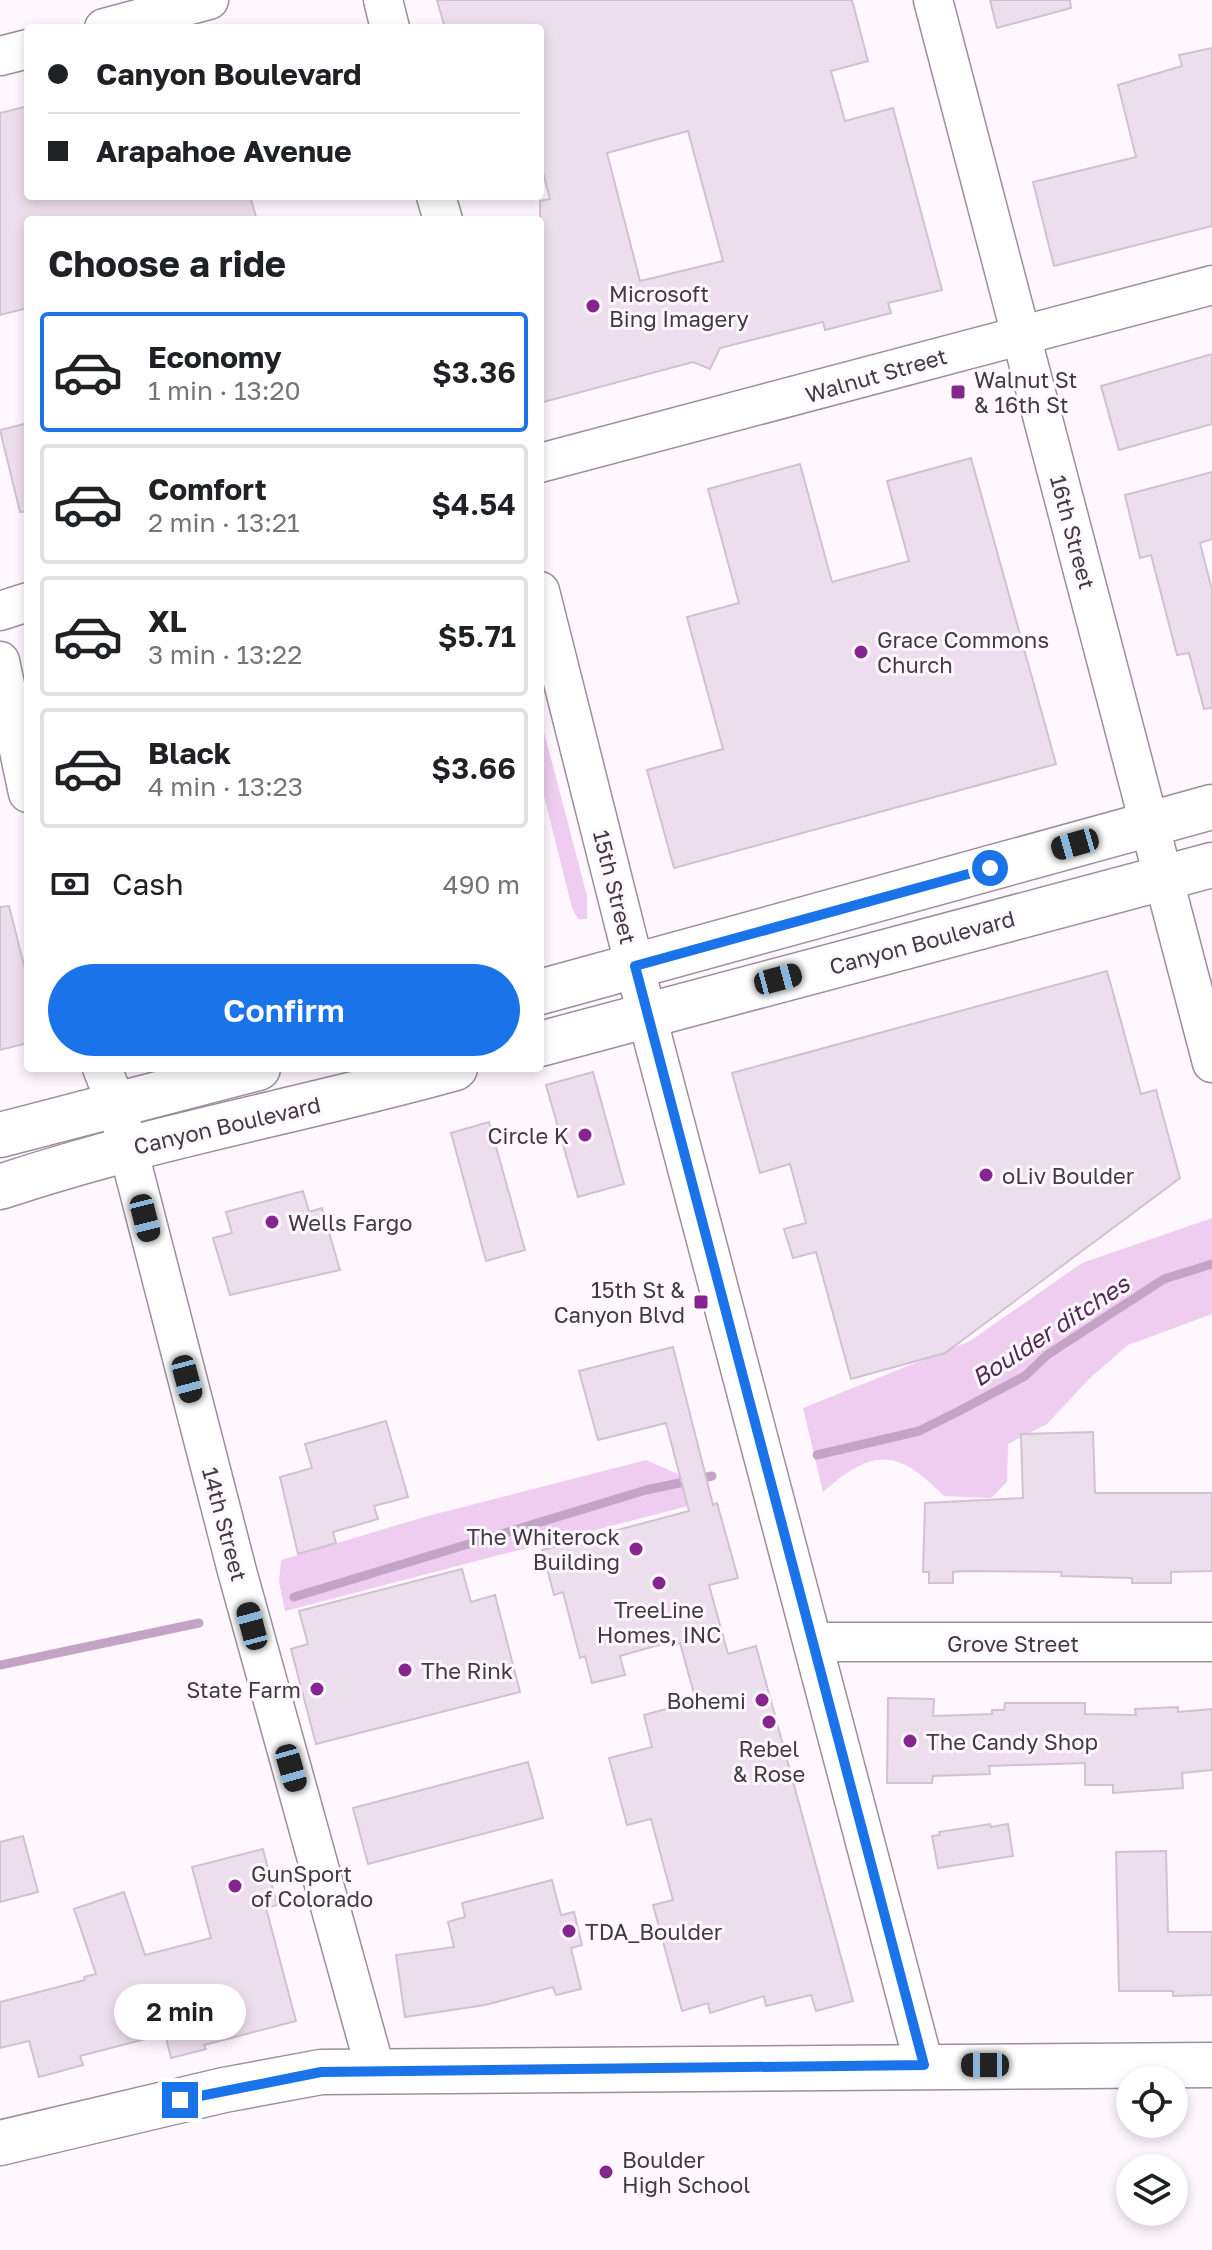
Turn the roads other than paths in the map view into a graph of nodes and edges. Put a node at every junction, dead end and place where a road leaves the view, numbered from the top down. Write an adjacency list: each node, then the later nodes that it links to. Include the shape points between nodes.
1 (209, 0): 4 (street)
2 (383, 0): 5 (street)
3 (933, 0): 9 (street, 16th Street)
4 (119, 24)
5 (389, 24)
6 (24, 50): 7 (street)
7 (0, 56)
8 (1212, 285): 9 (street, Walnut Street)
9 (1019, 335): 10 (street, Walnut Street); 17 (street, 16th Street)
10 (544, 462)
11 (24, 603): 13 (street)
12 (544, 607): 20 (street, 15th Street)
13 (0, 611)
14 (0, 661): 15 (street)
15 (24, 774)
16 (1212, 807): 17 (main road)
17 (1151, 823): 19 (street, 16th Street); 20 (main road)
18 (1212, 865): 19 (main road, Canyon Boulevard)
19 (1166, 878): 22 (main road, Canyon Boulevard); 24 (street, 16th Street)
20 (635, 966): 21 (main road); 22 (street, 15th Street)
21 (544, 991)
22 (647, 1014): 23 (main road, Canyon Boulevard); 30 (street, 15th Street)
23 (544, 1043)
24 (1212, 1063)
25 (243, 1072): 27 (main road, Canyon Boulevard)
26 (440, 1072): 27 (main road, Canyon Boulevard, via 338,1100)
27 (116, 1107): 28 (main road, Canyon Boulevard); 29 (main road, Canyon Boulevard); 34 (street, 14th Street)
28 (0, 1135)
29 (0, 1187)
30 (814, 1642): 31 (street, Grove Street); 32 (street, 15th Street)
31 (1212, 1642)
32 (924, 2065): 33 (main road); 34 (main road)
33 (1212, 2065)
34 (376, 2072): 35 (main road, via 321,2072 282,2079)
35 (0, 2143)

